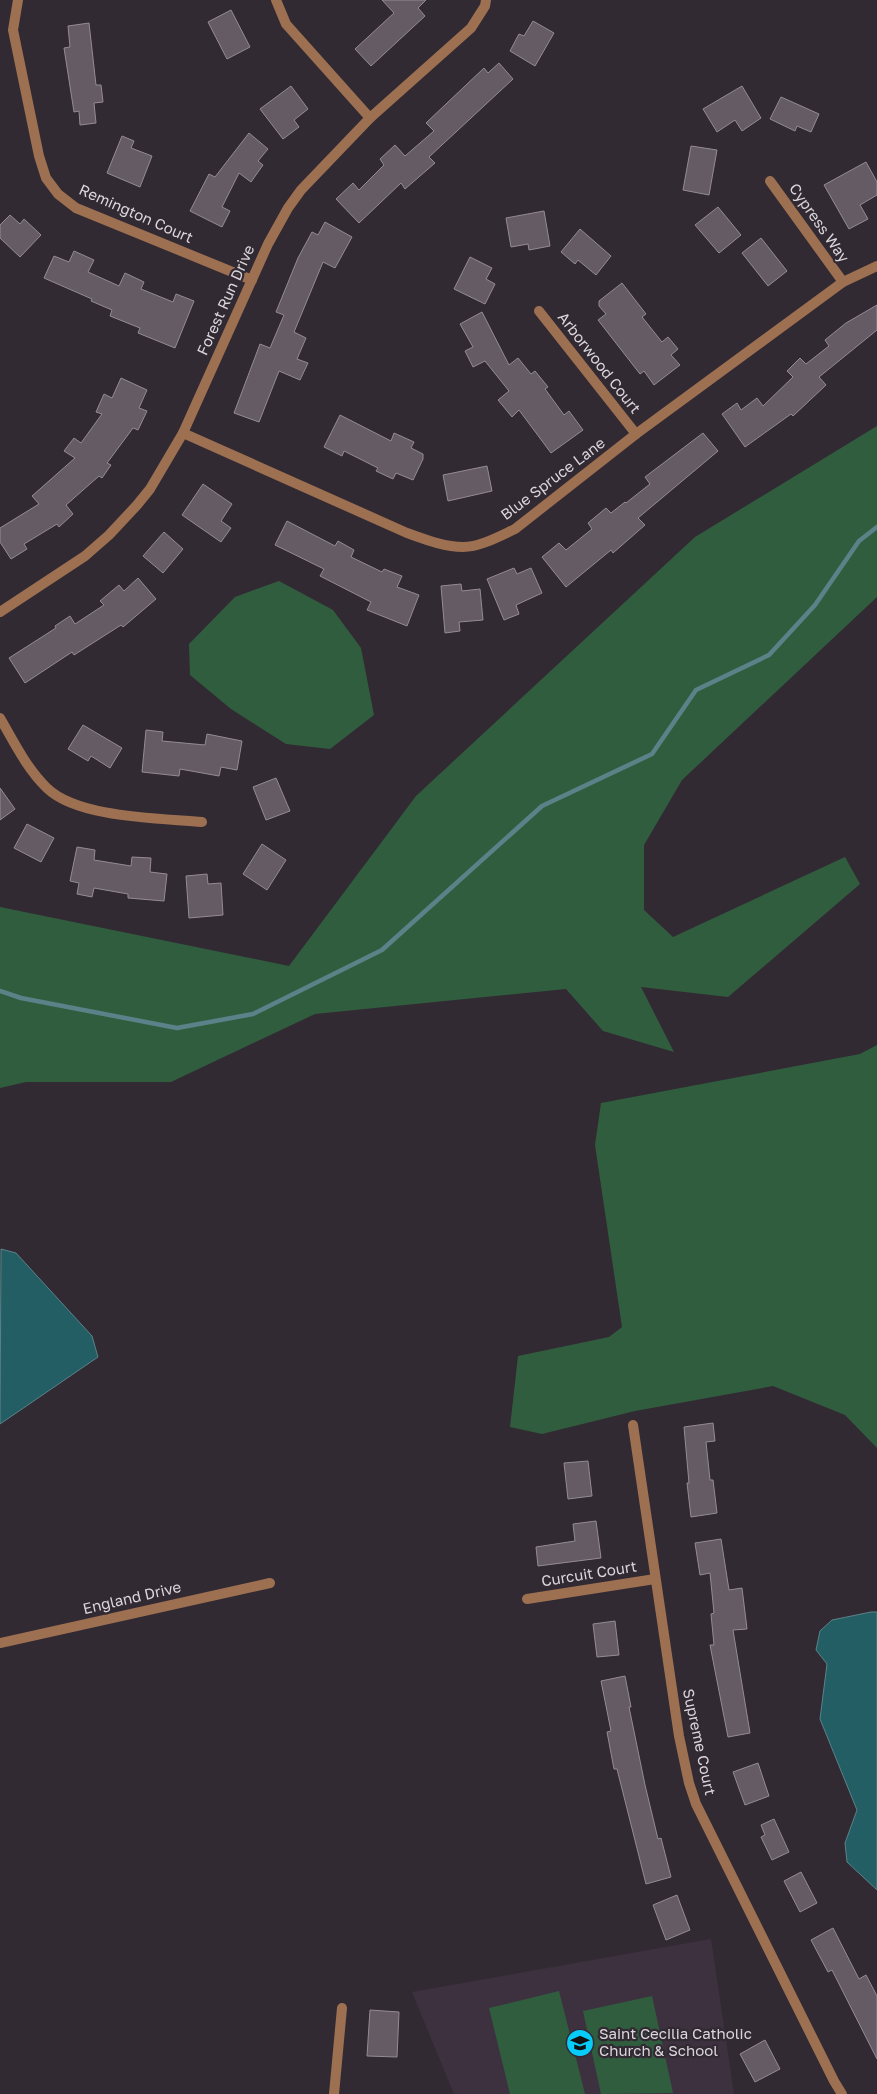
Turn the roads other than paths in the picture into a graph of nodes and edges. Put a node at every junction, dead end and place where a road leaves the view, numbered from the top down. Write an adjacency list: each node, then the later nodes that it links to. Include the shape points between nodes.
1 (18, 0): 7 (street, Remington Court, via 13,30 15,40 39,156 46,178 58,194 76,208)
2 (276, 0): 4 (street, via 286,24)
3 (486, 0): 4 (street, Forest Run Drive, via 471,28)
4 (370, 118): 7 (street, Forest Run Drive, via 301,190 277,225)
5 (770, 181): 8 (street, Cypress Way)
6 (877, 266): 8 (street, Blue Spruce Lane)
7 (252, 280): 10 (street, Forest Run Drive)
8 (843, 282): 11 (street, Blue Spruce Lane)
9 (539, 311): 11 (street, Arborwood Court)
10 (183, 432): 11 (street, Blue Spruce Lane, via 407,533 431,542 464,547 515,529); 12 (street, Forest Run Drive, via 150,489 109,535 64,571)
11 (636, 434)
12 (0, 612)
13 (0, 718): 14 (street, via 48,790 81,808)
14 (202, 822)
15 (633, 1425): 16 (street, Supreme Court)
16 (655, 1579): 18 (street, Curcuit Court); 22 (street, Supreme Court, via 679,1736 696,1804)
17 (270, 1583): 19 (street, England Drive)
18 (527, 1599)
19 (0, 1643)
20 (342, 2008): 21 (street)
21 (334, 2094)
22 (842, 2094)

